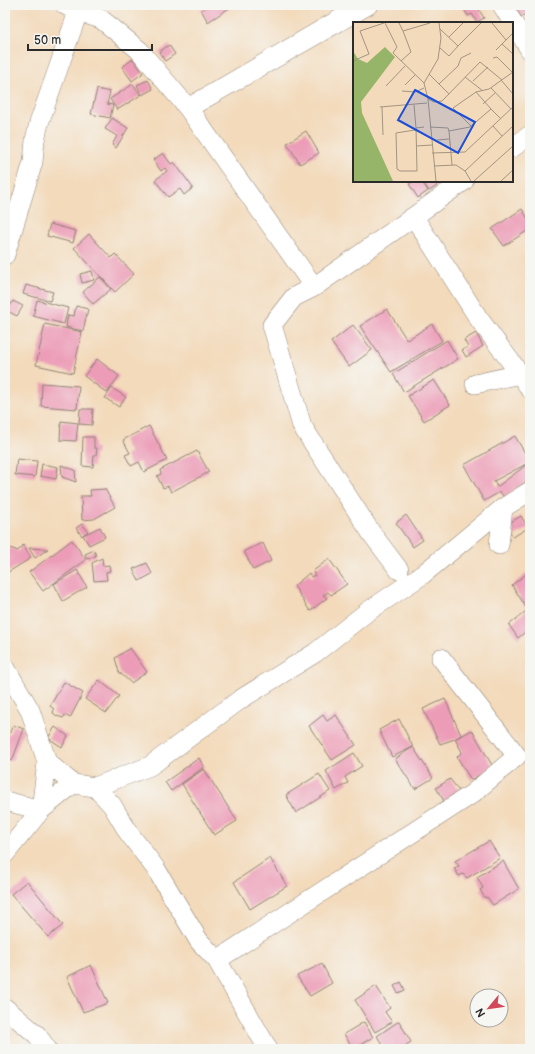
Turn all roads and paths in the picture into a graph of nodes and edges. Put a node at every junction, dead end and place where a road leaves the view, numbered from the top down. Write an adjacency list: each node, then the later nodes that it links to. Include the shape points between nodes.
1 (364, 5): 8 (street)
2 (368, 5): 8 (street)
3 (502, 5): 5 (street)
4 (72, 8): 8 (street, via 101,20 139,50); 13 (street, via 39,123 33,162)
5 (513, 22)
6 (513, 23): 7 (street)
7 (530, 50)
8 (188, 108): 14 (street)
9 (530, 135): 10 (street)
10 (513, 147)
11 (463, 182): 12 (street)
12 (414, 217): 14 (street); 15 (street, via 479,319)
13 (5, 255)
14 (314, 287): 20 (street, via 294,297 272,324 302,426 372,534)
15 (525, 381): 16 (street)
16 (475, 384)
17 (530, 492): 18 (street)
18 (503, 508): 19 (street); 26 (street, via 422,575 367,612 315,653 242,699 150,766)
19 (499, 545)
20 (399, 570)
21 (441, 658): 23 (street)
22 (5, 667): 24 (street, via 30,710)
23 (523, 754): 30 (street, via 472,794)
24 (47, 762): 25 (street); 28 (street)
25 (73, 784): 26 (street); 28 (street)
26 (95, 787): 30 (street, via 112,805 128,832 156,869 199,941)
27 (5, 801): 28 (street)
28 (41, 810): 29 (street)
29 (5, 854)
30 (217, 960): 33 (street)
31 (5, 1008): 32 (street, via 37,1035)
32 (47, 1049)
33 (268, 1049)

